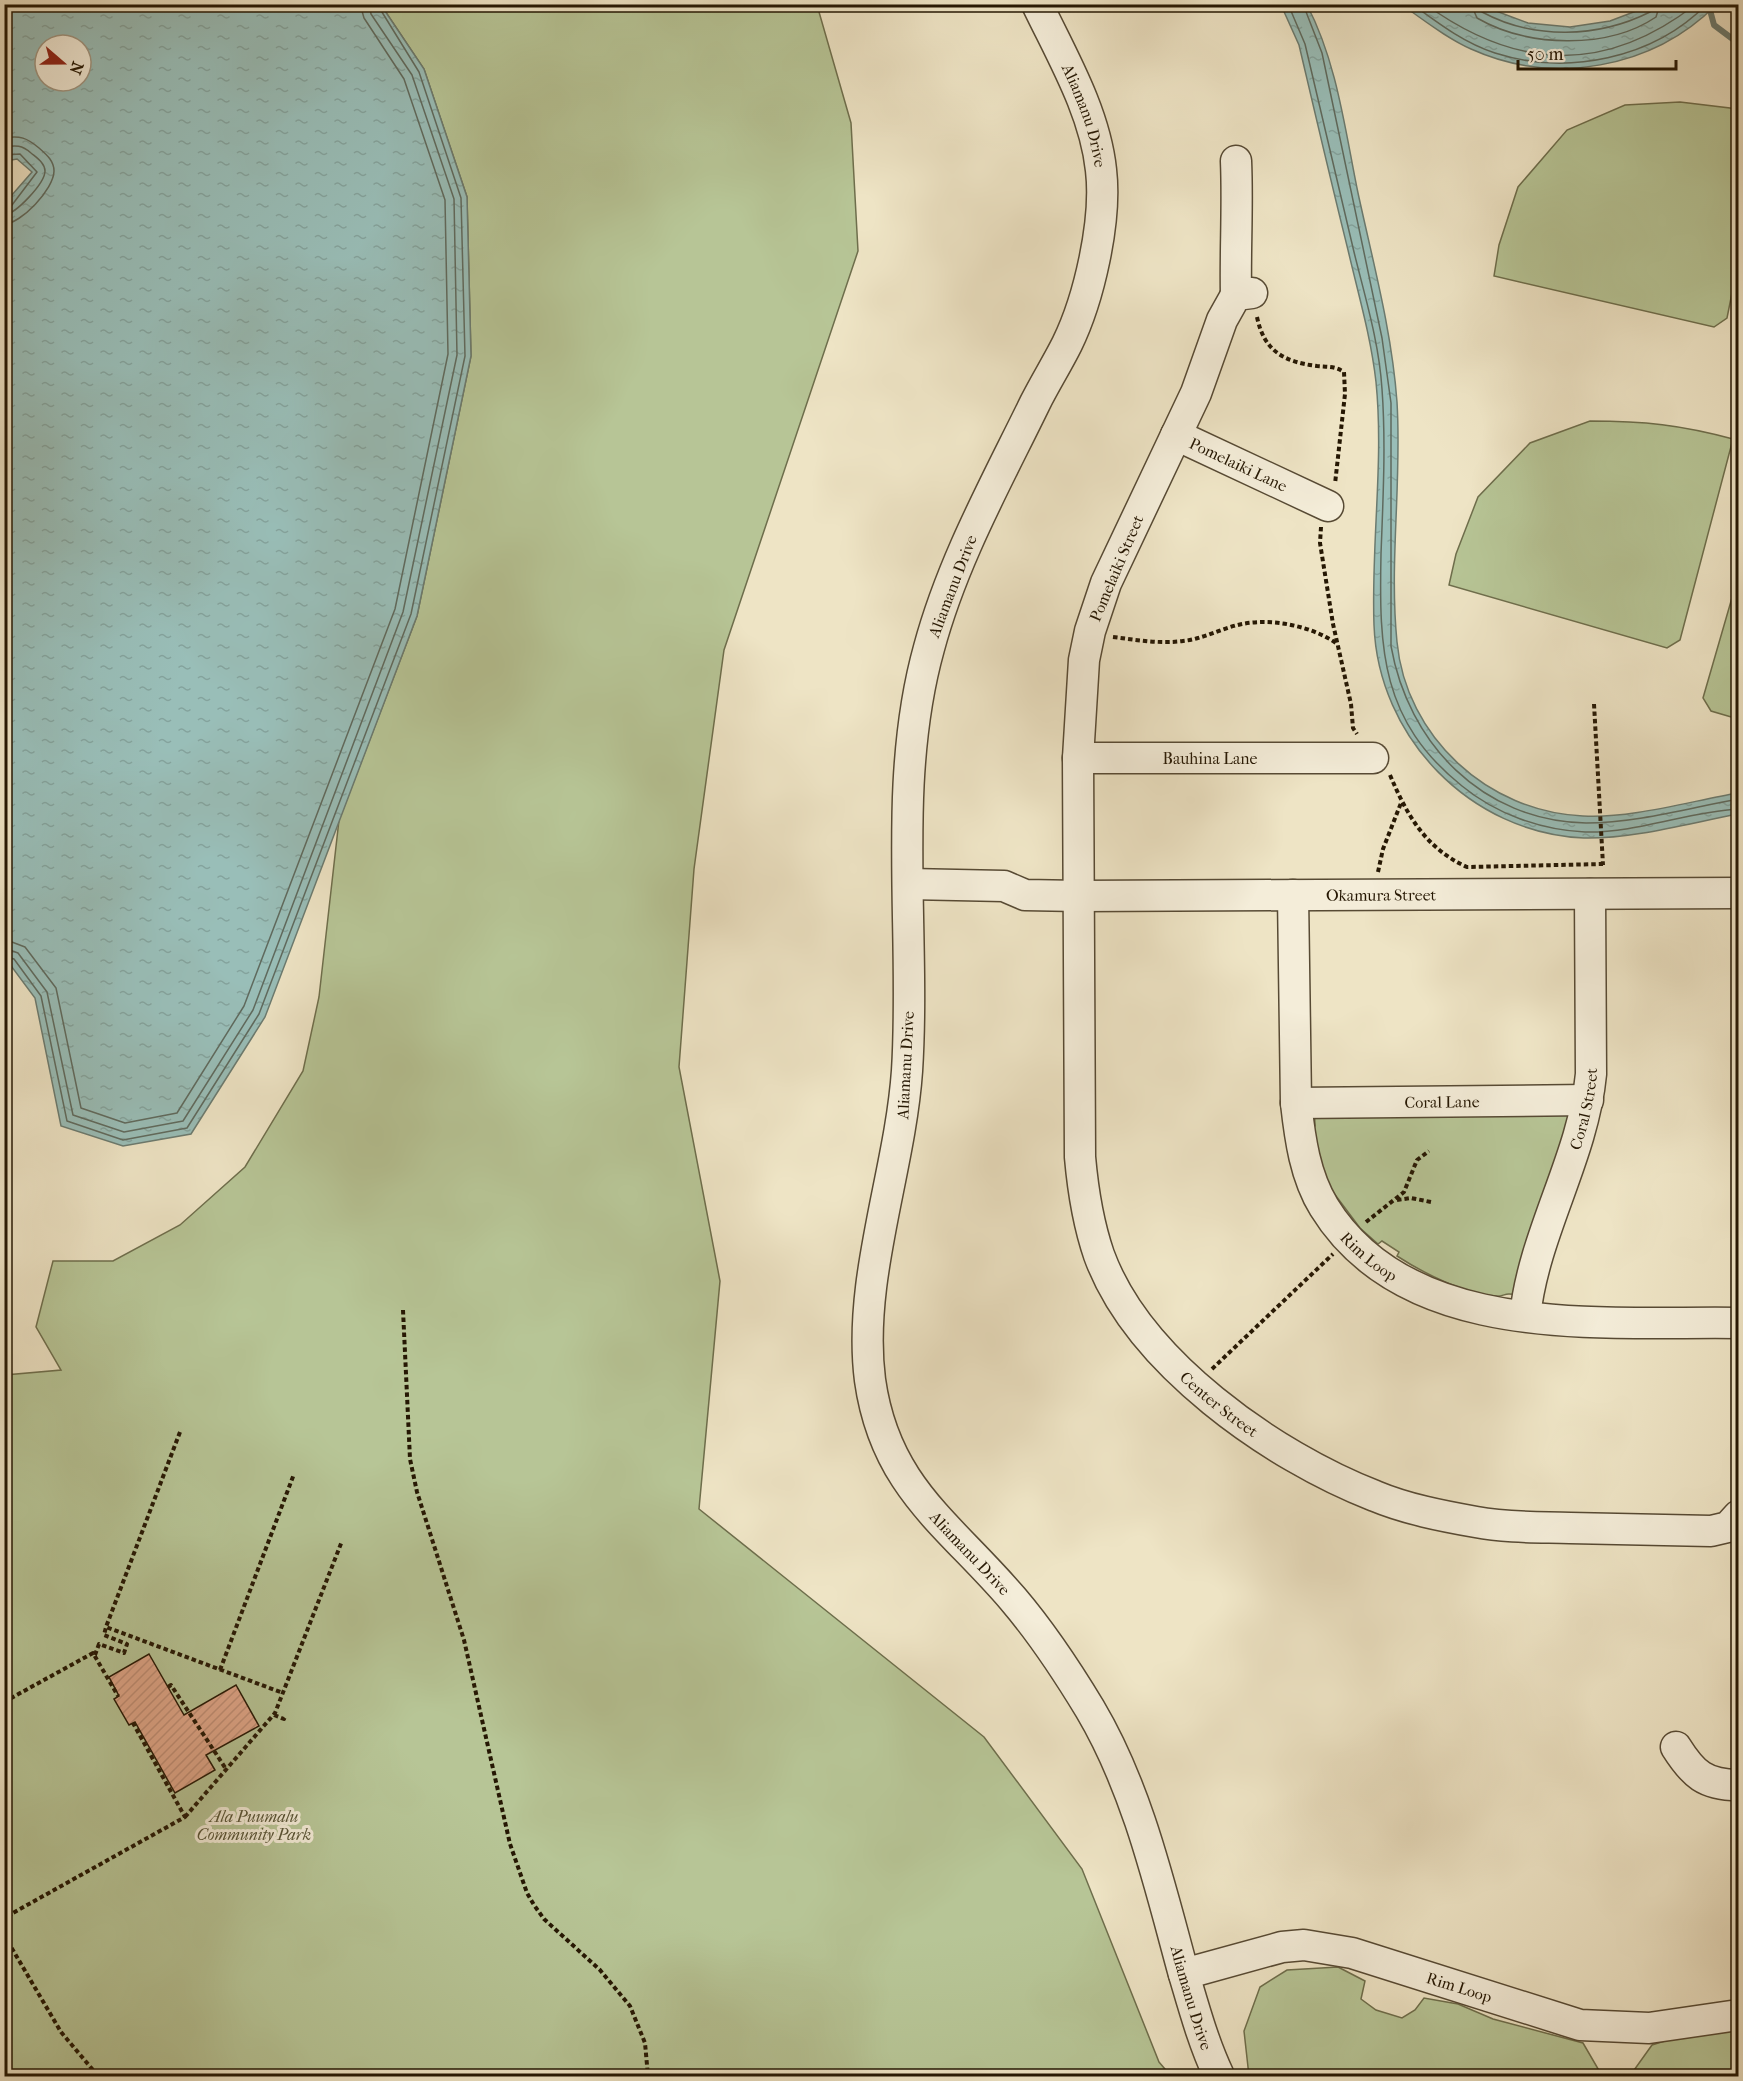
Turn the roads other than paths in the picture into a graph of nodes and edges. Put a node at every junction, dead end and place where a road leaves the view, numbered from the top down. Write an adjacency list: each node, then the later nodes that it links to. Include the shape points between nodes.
1 (1037, 4): 9 (street, Aliamanu Drive, via 1074,79 1099,160 1102,201 1095,256 1068,341 969,539 929,647 909,767)
2 (1236, 161): 3 (street, Pomelaiki Street, via 1234,250 1244,294 1222,320)
3 (1176, 435): 4 (street, Pomelaiki Lane, via 1307,481); 5 (street, Pomelaiki Street, via 1097,608 1081,684)
4 (1328, 506)
5 (1078, 758): 6 (street, Bauhina Lane, via 1343,746); 11 (street, Pomelaiki Street)
6 (1373, 758)
7 (1597, 883): 8 (street, Okamura Street); 10 (street, Okamura Street); 12 (street, Coral Street)
8 (1738, 893)
9 (909, 895): 11 (street, Okamura Street, via 1004,886 1025,895); 19 (street, Aliamanu Drive, via 907,1068 900,1136 875,1266 868,1326 875,1406 884,1439 909,1486 928,1511 1014,1599 1049,1645 1093,1715 1126,1785)
10 (1293, 895): 11 (street, Okamura Street); 13 (street, Rim Loop)
11 (1080, 896): 16 (street, Center Street, via 1080,1157 1086,1205 1099,1256 1109,1277 1153,1343 1179,1369 1241,1423 1306,1463 1375,1497 1444,1516 1519,1527 1711,1531 1728,1527)
12 (1588, 1100): 13 (street, Coral Lane); 14 (street, Coral Street, via 1576,1147 1533,1268)
13 (1296, 1103): 14 (street, Rim Loop, via 1309,1172 1324,1207 1348,1239 1379,1265 1441,1298 1489,1312)
14 (1526, 1316): 15 (street, Rim Loop)
15 (1738, 1323)
16 (1738, 1516)
17 (1676, 1747): 18 (street, via 1697,1775)
18 (1738, 1785)
19 (1184, 1974): 20 (street, Rim Loop, via 1282,1947 1304,1945 1352,1953 1580,2025 1649,2028); 21 (street, Aliamanu Drive, via 1198,2029)
20 (1738, 2015)
21 (1219, 2076)

